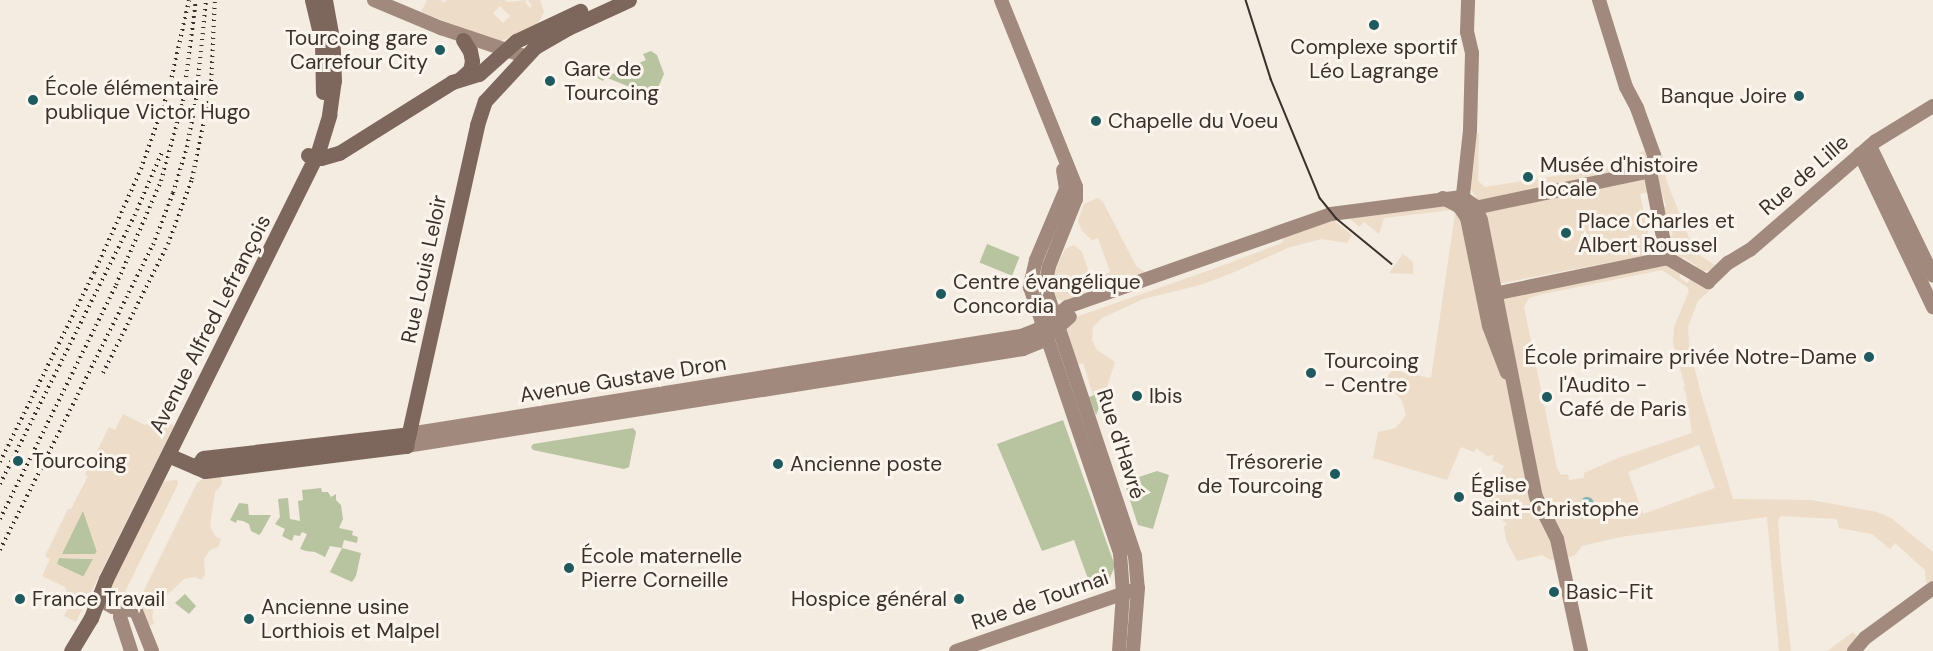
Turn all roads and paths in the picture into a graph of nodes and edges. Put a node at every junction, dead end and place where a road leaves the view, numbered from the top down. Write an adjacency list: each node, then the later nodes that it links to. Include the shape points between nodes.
1 (312, 0): 17 (main road, via 322,42 324,84)
2 (325, 0): 17 (main road, via 333,44 334,81 329,115)
3 (374, 0): 9 (main road)
4 (604, 0): 11 (main road)
5 (628, 0): 12 (main road, via 568,28)
6 (1000, 0): 15 (main road)
7 (1468, 0): 19 (main road, via 1467,32 1472,53)
8 (1599, 0): 18 (main road, via 1628,92 1654,155)
9 (441, 28): 10 (main road); 11 (main road)
10 (463, 40): 11 (main road); 13 (main road, via 472,61 470,70)
11 (506, 49): 12 (main road); 13 (main road, via 479,74)
12 (526, 56): 28 (main road, Rue Louis Leloir, via 485,101 477,125)
13 (461, 78): 17 (main road, via 335,155)
14 (1933, 106): 16 (main road, Rue de Lille)
15 (1046, 114): 25 (main road, Rue d'Havré, via 1077,193 1045,278); 26 (main road, Rue d'Havré, via 1047,130 1066,185 1030,281)
16 (1865, 150): 20 (main road, Rue de Lille, via 1708,282); 21 (main road); 24 (main road)
17 (312, 156): 29 (main road, Avenue Alfred Lefrançois, via 290,212)
18 (1650, 171): 19 (main road); 20 (main road)
19 (1467, 205): 22 (main road); 23 (main road); 25 (main road, via 1443,198 1331,214 1203,259 1168,281)
20 (1666, 258): 22 (main road)
21 (1933, 276)
22 (1497, 293): 23 (main road); 27 (main road)
23 (1483, 296): 27 (main road, via 1492,335)
24 (1933, 307)
25 (1056, 321): 26 (main road); 30 (main road, Rue d'Havré, via 1135,556)
26 (1045, 332): 28 (main road, Avenue Gustave Dron, via 1040,343 1023,349); 32 (main road, Rue d'Havré, via 1119,547)
27 (1516, 400): 42 (main road, via 1538,502 1556,536)
28 (408, 440): 29 (main road, Avenue Gustave Dron, via 204,471)
29 (168, 455): 33 (main road, Avenue Alfred Lefrançois)
30 (1138, 588): 32 (main road, Rue de Tournai); 41 (main road, Rue d'Havré)
31 (1933, 588): 43 (main road, via 1861,641)
32 (1123, 593): 39 (main road, Rue de Tournai); 40 (main road, Rue d'Havré)
33 (98, 599): 34 (main road); 35 (main road); 36 (main road)
34 (123, 608): 37 (main road, via 121,622); 38 (main road, via 138,613)
35 (61, 651)
36 (71, 651)
37 (131, 651)
38 (152, 651)
39 (956, 651)
40 (1119, 651)
41 (1133, 651)
42 (1581, 651)
43 (1854, 651)

